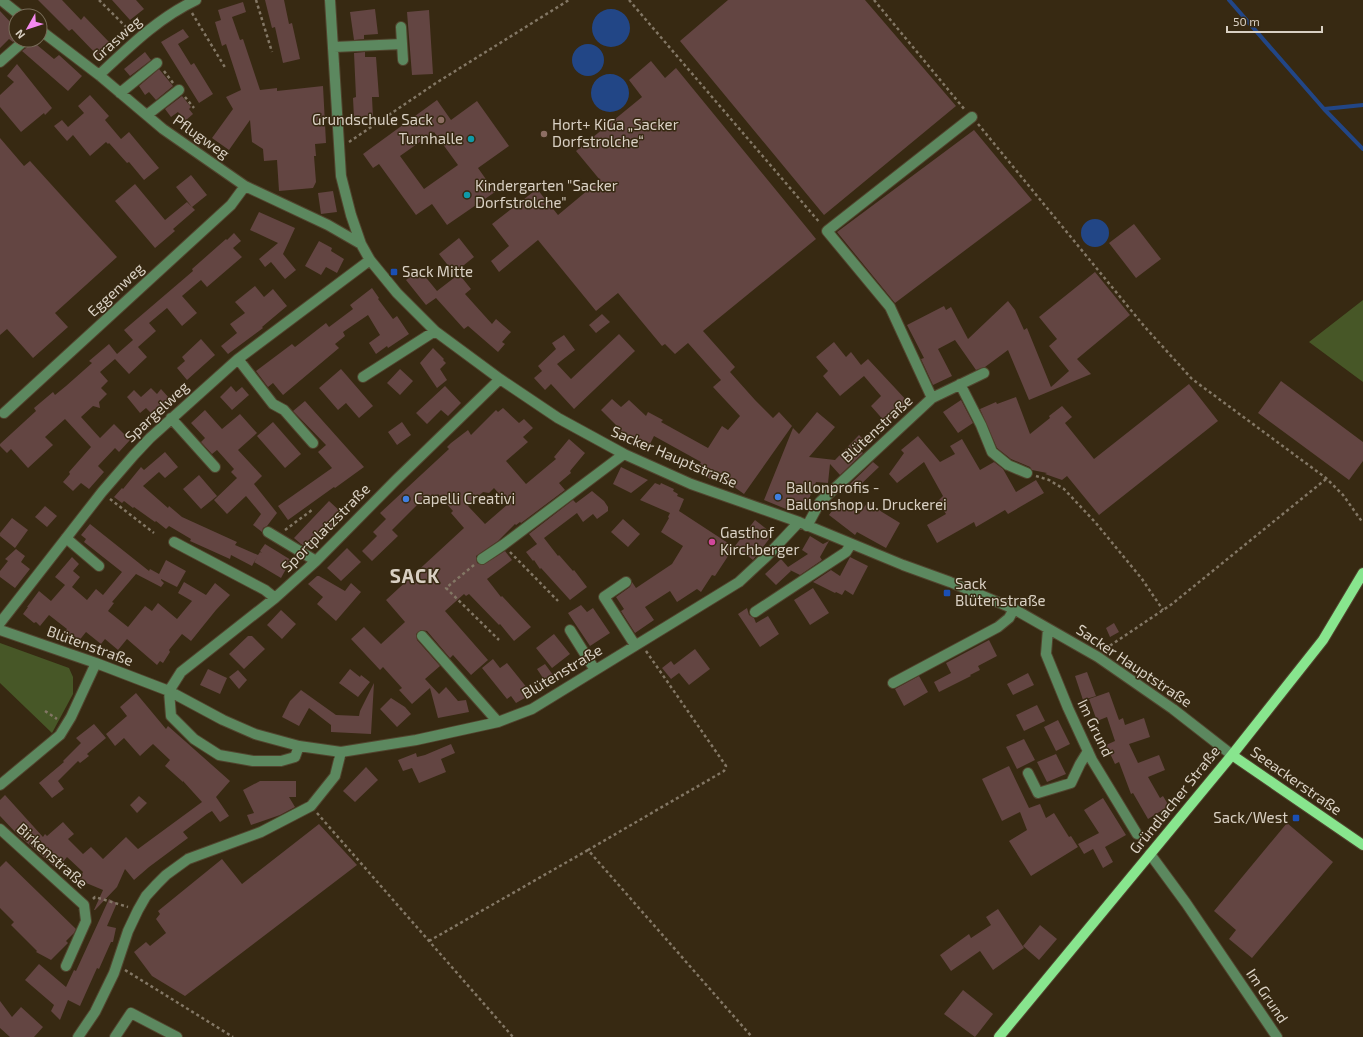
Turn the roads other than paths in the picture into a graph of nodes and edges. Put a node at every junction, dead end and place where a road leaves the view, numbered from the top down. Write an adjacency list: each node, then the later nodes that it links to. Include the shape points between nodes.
1 (0, 0): 4 (street)
2 (330, 0): 8 (street, Sacker Hauptstraße)
3 (191, 2): 13 (street, Grasweg, via 154,25)
4 (10, 8)
5 (401, 27): 7 (street)
6 (48, 36): 13 (street, Pflugweg)
7 (402, 44): 8 (street); 10 (street)
8 (334, 47): 19 (street, Sacker Hauptstraße, via 341,176)
9 (16, 48): 11 (street)
10 (403, 60)
11 (0, 62)
12 (158, 64): 15 (street)
13 (99, 75): 15 (street, Pflugweg)
14 (179, 90): 16 (street)
15 (120, 93): 16 (street, Pflugweg)
16 (146, 115): 18 (street, Pflugweg)
17 (972, 117): 27 (street, via 826,231 890,307)
18 (245, 186): 19 (street, Pflugweg, via 328,224); 28 (street, Eggenweg, via 231,205)
19 (361, 244): 20 (street, Sacker Hauptstraße)
20 (370, 260): 21 (street, Sacker Hauptstraße, via 397,293); 22 (street, Spargelweg)
21 (435, 331): 24 (street); 25 (street, Sacker Hauptstraße)
22 (238, 358): 29 (street, Spargelweg); 30 (street, via 274,404 284,410)
23 (984, 373): 26 (street, Blütenstraße)
24 (363, 377)
25 (500, 379): 31 (street, Sacker Hauptstraße, via 558,418); 40 (street, Sportplatzstraße)
26 (960, 384): 27 (street, Blütenstraße); 33 (street, via 992,452 1008,465)
27 (932, 398): 34 (street, Blütenstraße, via 820,502)
28 (4, 413)
29 (171, 418): 32 (street); 36 (street, Spargelweg, via 134,454)
30 (313, 443)
31 (624, 454): 34 (street, Sacker Hauptstraße, via 691,484); 39 (street)
32 (215, 467)
33 (1027, 473)
34 (803, 524): 38 (street, Sacker Hauptstraße); 52 (street, Blütenstraße, via 739,582)
35 (272, 534): 40 (street)
36 (66, 538): 41 (street); 47 (street, Spargelweg)
37 (174, 542): 44 (street, via 265,590)
38 (851, 544): 45 (street, Sacker Hauptstraße, via 965,588); 46 (street, via 846,552)
39 (482, 559)
40 (316, 561): 44 (street, Sportplatzstraße)
41 (100, 566)
42 (1363, 573): 61 (main road, Gründlacher Straße, via 1323,640)
43 (626, 582): 52 (street, via 604,597)
44 (275, 598): 56 (street, Sportplatzstraße, via 180,672)
45 (1014, 610): 48 (street, Sacker Hauptstraße); 55 (street, via 998,627)
46 (755, 612)
47 (0, 623)
48 (1048, 629): 59 (street, Im Grund, via 1046,654); 61 (street, Sacker Hauptstraße, via 1098,657)
49 (0, 630): 53 (street, Blütenstraße)
50 (570, 630): 54 (street)
51 (422, 636): 57 (street)
52 (637, 644): 54 (street, Blütenstraße)
53 (96, 663): 56 (street, Blütenstraße); 63 (street, via 60,735)
54 (595, 670): 57 (street, Blütenstraße, via 532,709)
55 (893, 683)
56 (169, 691): 58 (street, Blütenstraße, via 236,726); 58 (street, via 171,716 194,739 219,755 253,761 281,761 295,757)
57 (498, 722): 60 (street, Blütenstraße, via 416,740)
58 (299, 746): 60 (street, Blütenstraße)
59 (1088, 751): 62 (street, via 1071,783 1038,793); 65 (street, Im Grund)
60 (341, 752): 69 (street, via 335,776 312,806 261,832 188,859 156,884 138,910 128,931 118,965)
61 (1232, 754): 66 (main road, Seeackerstraße); 67 (main road, Gründlacher Straße)
62 (1028, 773)
63 (0, 785)
64 (0, 829): 68 (street, Birkenstraße, via 84,905 86,921)
65 (1137, 834)
66 (1363, 845)
67 (1150, 854): 72 (main road, Gründlacher Straße); 73 (street, Im Grund)
68 (66, 966)
69 (78, 1037)
70 (115, 1037): 71 (street, via 131,1013)
71 (177, 1037)
72 (998, 1037)
73 (1277, 1037)

